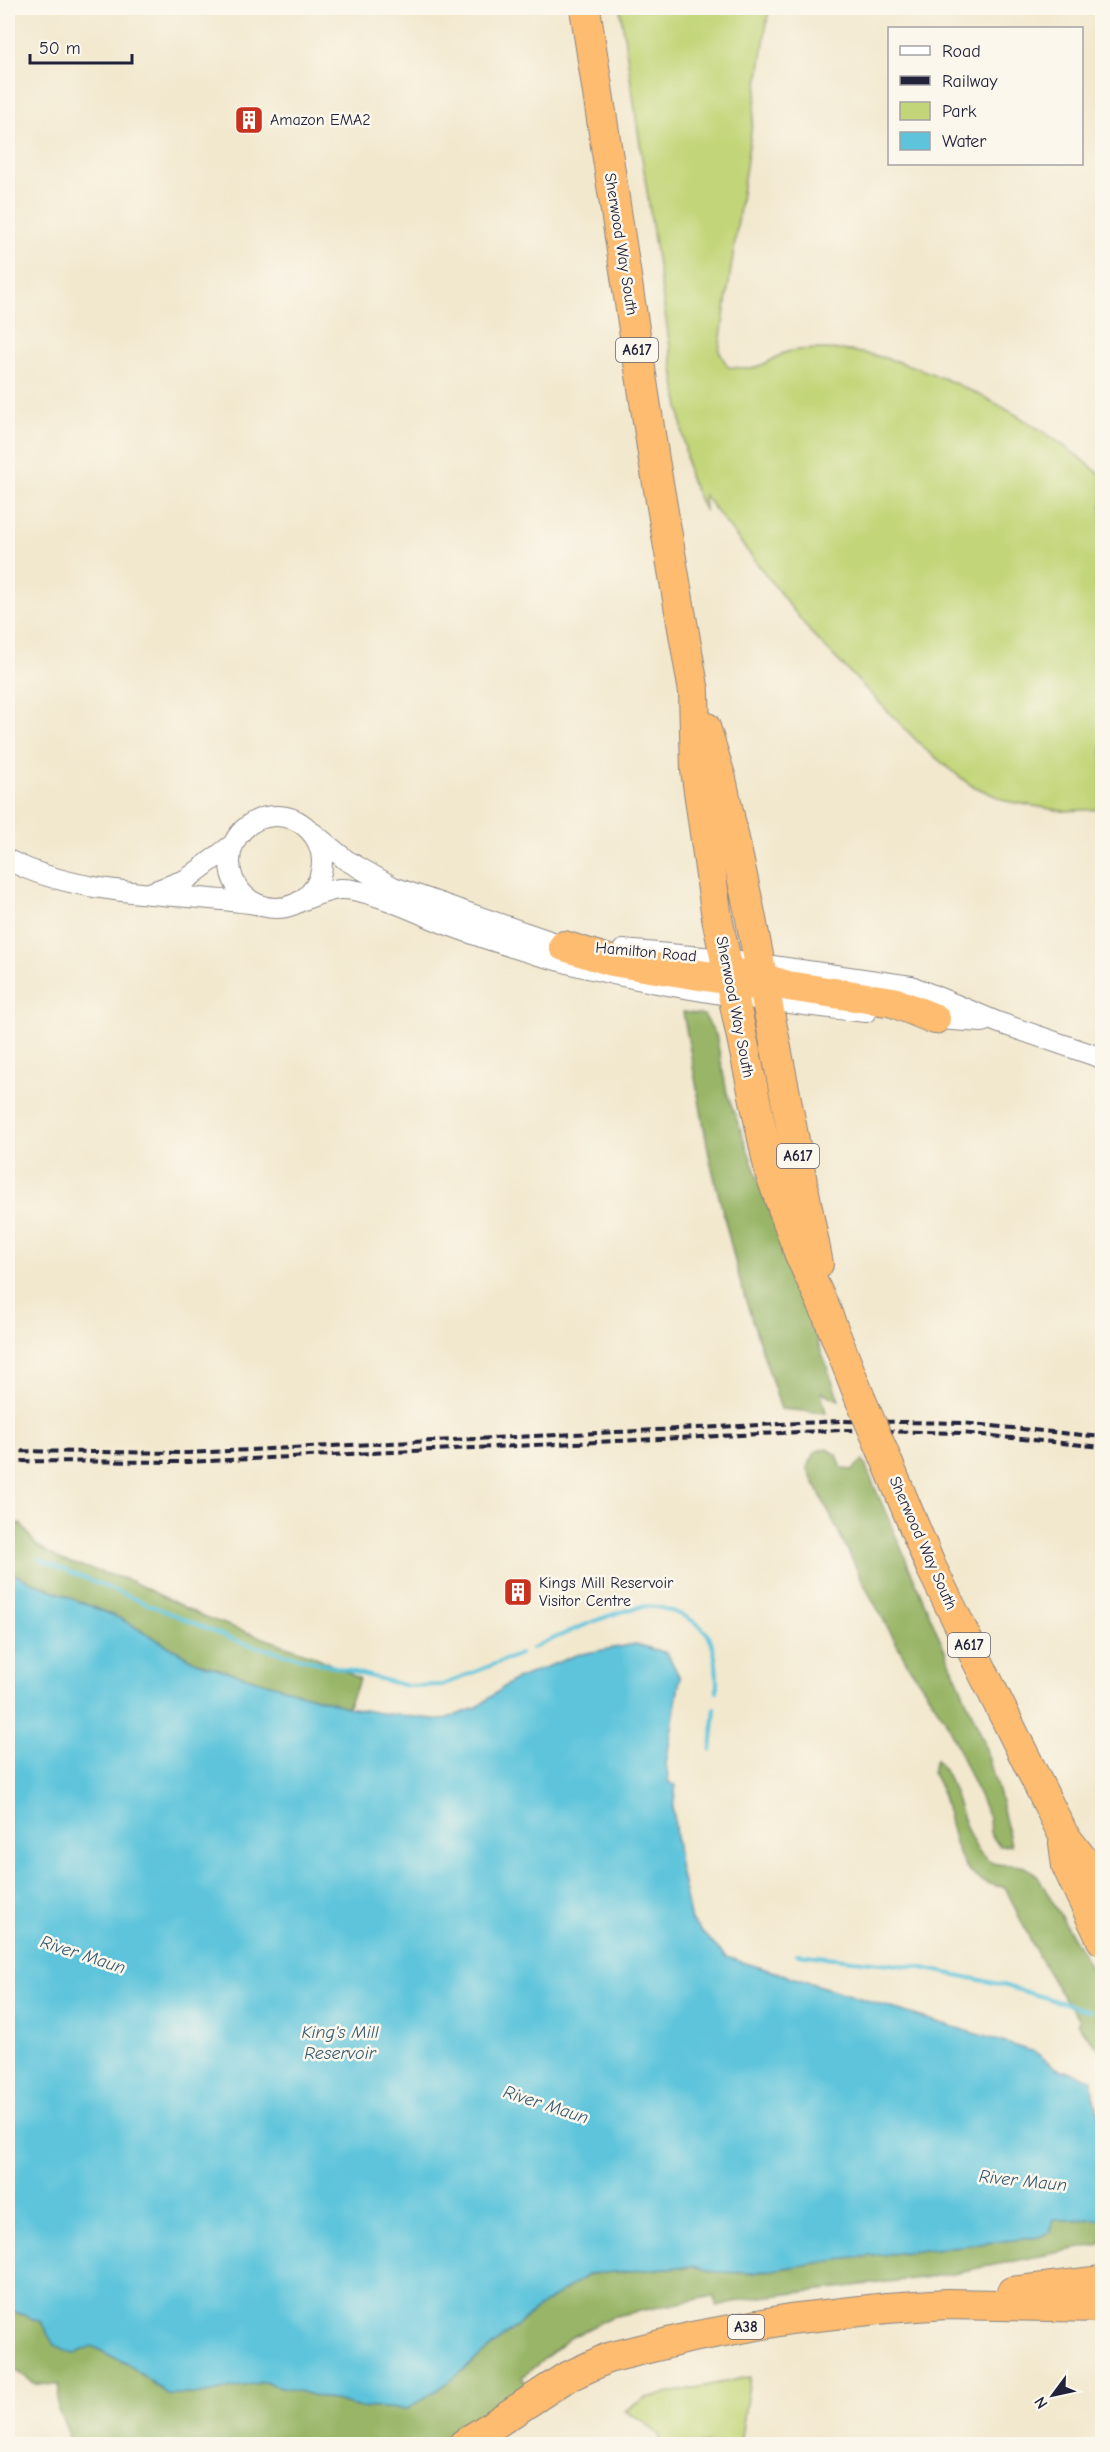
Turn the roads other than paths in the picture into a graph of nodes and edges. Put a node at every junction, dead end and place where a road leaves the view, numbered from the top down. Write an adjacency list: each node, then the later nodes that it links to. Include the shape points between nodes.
1 (585, 8): 2 (highway, Sherwood Way South / A617, via 652,448)
2 (694, 692): 10 (highway, Sherwood Way South / A617, via 721,780); 10 (highway, Sherwood Way South / A617, via 696,770)
3 (313, 833): 4 (street, Hamilton Road, via 290,817 270,816 243,828); 7 (street, via 321,851 322,870 315,888); 9 (street, Hamilton Road, via 353,865 393,887)
4 (232, 845): 6 (street, Hamilton Road, via 188,879); 8 (street, via 231,875 241,892)
5 (8, 860): 6 (street, Hamilton Road, via 33,873 76,884)
6 (152, 892): 8 (street, Hamilton Road, via 177,898)
7 (301, 901): 8 (street, Hamilton Road, via 284,908); 10 (street, Hamilton Road, via 342,888 360,892 450,926 601,973 659,985)
8 (256, 904)
9 (564, 946): 10 (highway, via 612,960)
10 (745, 979): 11 (highway, via 893,1002); 12 (street, Hamilton Road, via 911,986); 14 (highway, Sherwood Way South / A617, via 805,1189); 14 (highway, Sherwood Way South / A617, via 800,1220 800,1255)
11 (935, 1019): 12 (street, Hamilton Road)
12 (998, 1022): 13 (street, Hamilton Road)
13 (1102, 1058)
14 (826, 1311): 15 (highway, Sherwood Way South / A617, bridge, via 931,1566)
15 (1063, 1834): 16 (highway, Sherwood Way South / A617); 17 (highway, Sherwood Way South / A617, via 1067,1866)
16 (1102, 1884)
17 (1102, 1940)
18 (1102, 2281): 19 (highway, A38, via 1047,2286)
19 (947, 2304): 20 (highway, A38); 21 (highway, A38, via 790,2319 624,2353 565,2378)
20 (1102, 2307)
21 (514, 2412): 22 (highway, A38); 23 (highway, A38)
22 (464, 2445)
23 (492, 2445)

